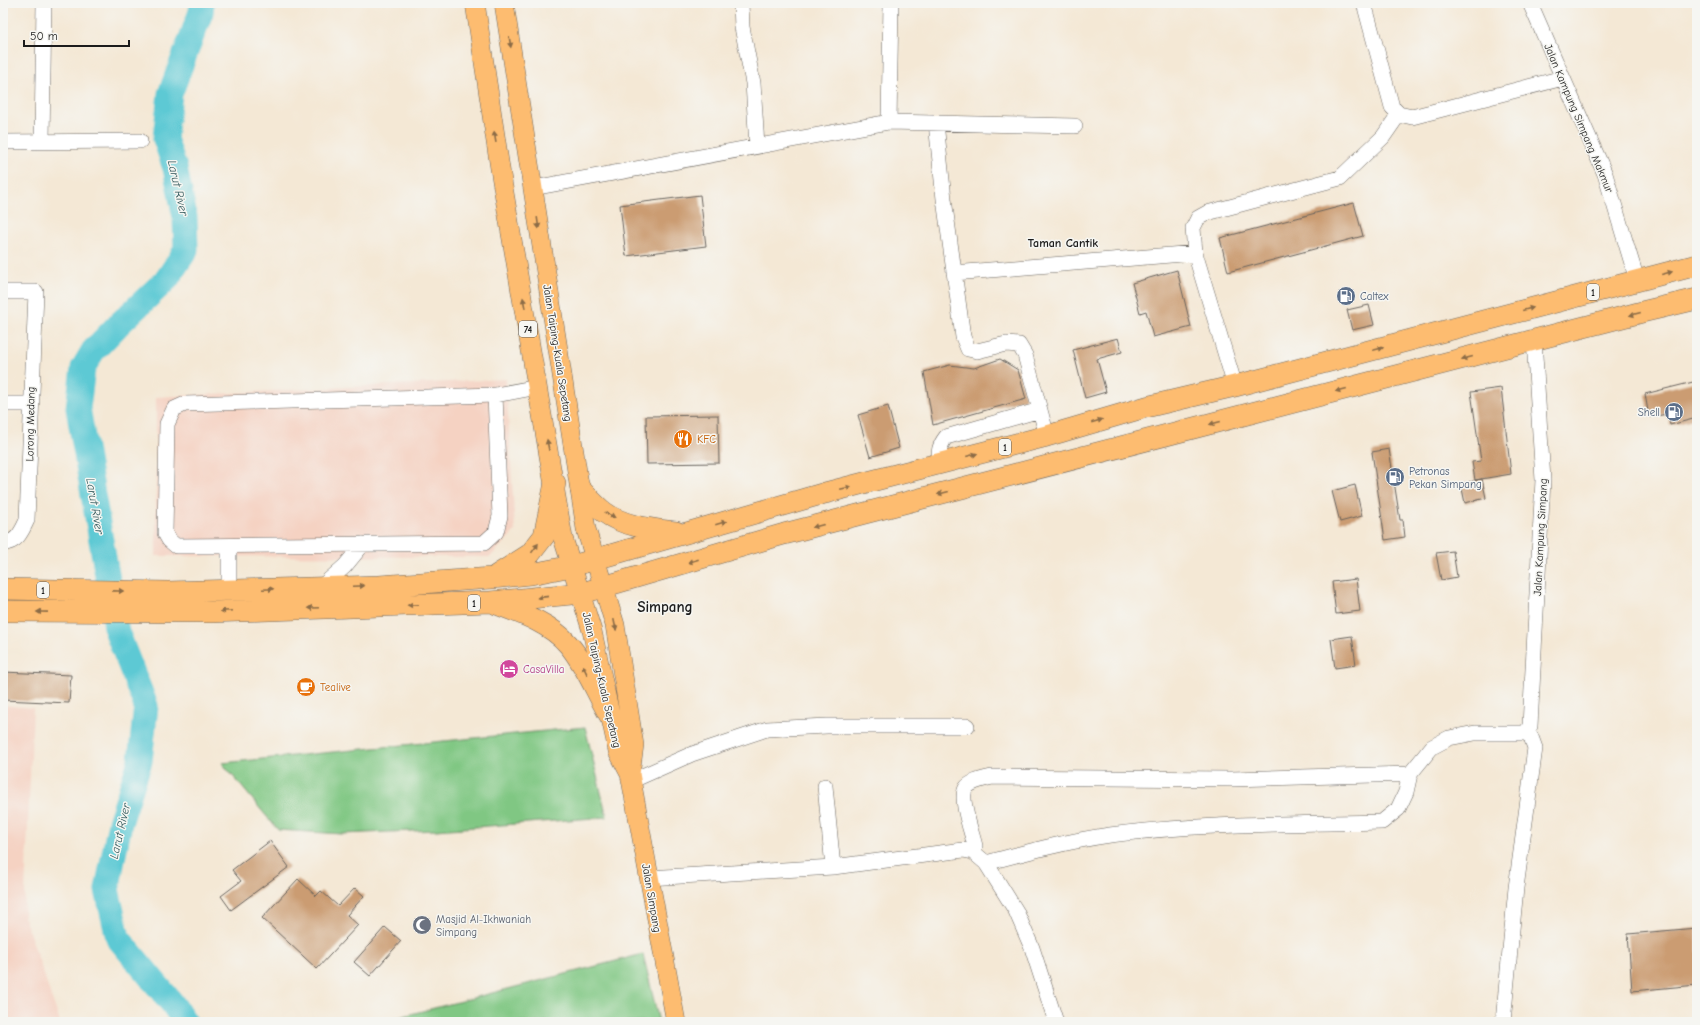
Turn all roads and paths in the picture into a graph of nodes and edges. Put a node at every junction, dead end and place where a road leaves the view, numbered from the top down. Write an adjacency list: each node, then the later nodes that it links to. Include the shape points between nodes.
1 (44, 3): 15 (street)
2 (474, 3): 30 (main road, Jalan Taiping-Kuala Sepetang / 74, one-way to 2)
3 (504, 3): 17 (main road, Jalan Taiping-Kuala Sepetang / 74, one-way to 17)
4 (741, 3): 16 (street, via 742,27 753,83)
5 (891, 3): 10 (street)
6 (1364, 3): 9 (street, via 1392,107)
7 (1530, 3): 8 (street, Jalan Kampung Simpang Makmur)
8 (1563, 78): 9 (street, via 1412,117); 21 (street, Jalan Kampung Simpang Makmur, via 1605,174)
9 (1399, 114): 18 (street, via 1383,137 1340,178 1207,213 1198,218 1193,228)
10 (889, 122): 11 (street); 16 (street)
11 (936, 123): 12 (street); 20 (street)
12 (1075, 126)
13 (140, 141): 15 (street)
14 (3, 142): 15 (street)
15 (42, 142)
16 (757, 146): 17 (street)
17 (533, 188): 38 (main road, Jalan Taiping-Kuala Sepetang / 74, one-way to 38)
18 (1195, 253): 20 (street); 29 (street)
19 (1697, 265): 21 (highway, 1, one-way to 19)
20 (954, 273): 34 (street, via 963,337 968,349 977,352 1006,344 1019,345 1025,355)
21 (1637, 280): 24 (highway, 1)
22 (3, 292): 33 (street, Lorong Medang, via 36,292)
23 (1697, 299): 26 (highway, 1, one-way to 26)
24 (1561, 301): 25 (highway, 1, one-way to 24); 26 (highway, via 1551,312 1551,322)
25 (1490, 319): 28 (highway, via 1506,327 1502,343); 29 (highway, 1, one-way to 25)
26 (1572, 330): 27 (highway, 1)
27 (1534, 340): 28 (highway, 1); 55 (street, Jalan Kampung Simpang, via 1543,480 1530,726)
28 (1494, 351): 46 (highway, 1, one-way to 46, via 784,534)
29 (1235, 386): 35 (highway, 1, one-way to 29, via 1146,407)
30 (538, 387): 31 (street); 37 (main road, Jalan Taiping-Kuala Sepetang / 74, one-way to 30)
31 (495, 395): 41 (street, via 500,516 496,532 484,543); 42 (street, via 185,404 174,409 167,424 165,533 176,546)
32 (3, 404): 33 (street)
33 (30, 404): 40 (street, Lorong Medang, via 27,520 21,534 10,543)
34 (1040, 410): 35 (street); 36 (street, via 946,437 940,444)
35 (1047, 436): 36 (highway, 1, one-way to 35)
36 (940, 464): 39 (highway, 1, one-way to 36)
37 (555, 483): 44 (main road, Jalan Taiping-Kuala Sepetang / 74, via 563,538); 45 (highway, one-way to 37, via 530,554 544,536)
38 (580, 490): 39 (highway, one-way to 39, via 604,512 624,522); 43 (main road, Jalan Taiping-Kuala Sepetang / 74, via 586,529)
39 (683, 533): 43 (highway, 1)
40 (3, 543)
41 (363, 544): 42 (street); 47 (street, via 346,566)
42 (229, 546): 49 (street)
43 (596, 558): 44 (highway, 1); 46 (main road, Jalan Taiping-Kuala Sepetang / 74)
44 (572, 566): 45 (highway, 1); 50 (main road, Jalan Taiping-Kuala Sepetang / 74)
45 (492, 578): 47 (highway, 1, one-way to 45)
46 (605, 587): 50 (highway, 1); 57 (main road, Jalan Taiping-Kuala Sepetang / 74, one-way to 57, via 615,625 634,745)
47 (320, 588): 49 (highway, 1, one-way to 47)
48 (3, 589): 49 (highway, 1, one-way to 49, via 153,592)
49 (229, 590)
50 (582, 593): 51 (highway, 1, one-way to 51); 53 (main road, Jalan Taiping-Kuala Sepetang / 74)
51 (490, 602): 52 (highway, 1, one-way to 52, via 152,613); 53 (highway, one-way to 51, via 568,643 548,627)
52 (3, 611)
53 (610, 716): 57 (main road, Jalan Taiping-Kuala Sepetang / 74, via 618,751)
54 (967, 726): 57 (street, via 827,726 767,729)
55 (1526, 733): 56 (street, via 1486,732 1449,738 1432,747); 65 (street, via 1531,737 1535,748 1516,888)
56 (1410, 774): 59 (street, via 1231,779 992,777 966,787 962,796 975,846); 60 (street, via 1398,810 1382,822 1230,825 1110,835 1041,848)
57 (630, 778): 62 (main road, Jalan Simpang / 74)
58 (825, 786): 61 (street)
59 (972, 852): 60 (street); 61 (street, via 963,850)
60 (986, 863): 64 (street, via 1016,912 1032,948)
61 (832, 867): 62 (street)
62 (648, 878): 63 (main road, Jalan Simpang / 74)
63 (676, 1022)
64 (1056, 1022)
65 (1503, 1022)

